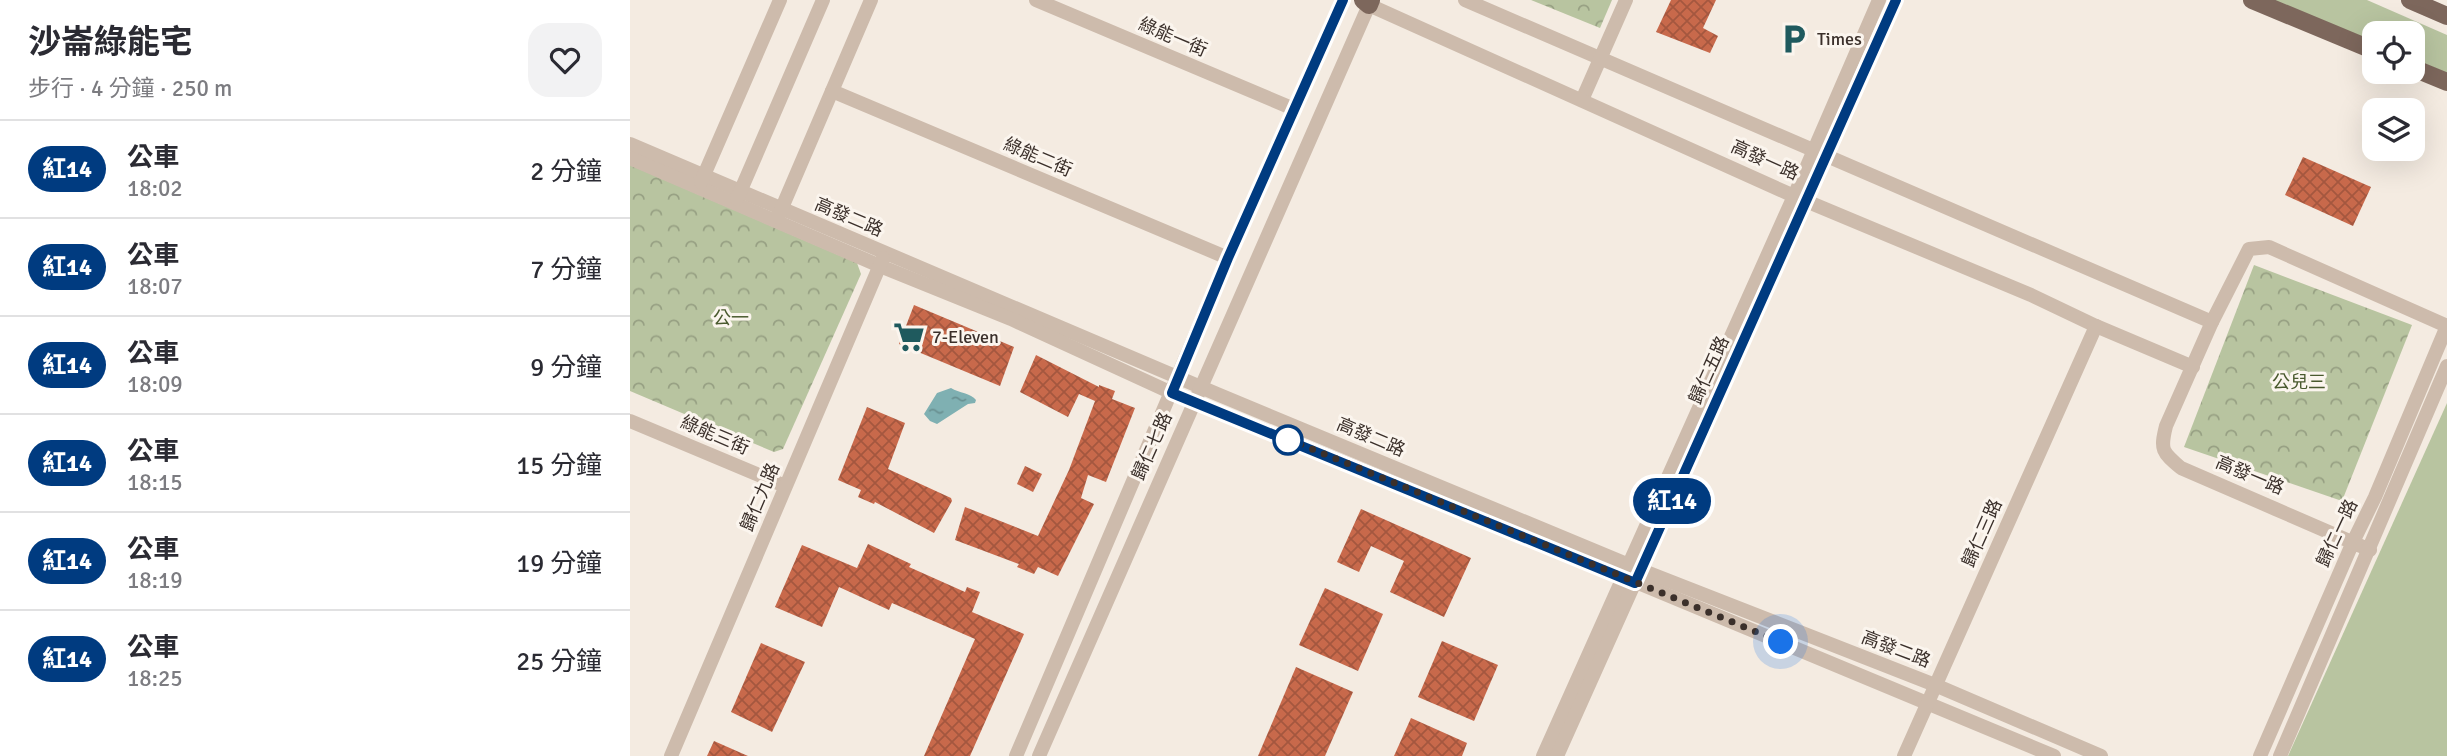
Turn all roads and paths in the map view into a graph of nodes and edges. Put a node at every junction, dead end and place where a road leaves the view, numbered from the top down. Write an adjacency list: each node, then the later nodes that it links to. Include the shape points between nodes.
1 (780, 0): 25 (street)
2 (822, 0): 26 (street)
3 (871, 0): 18 (street)
4 (1036, 0): 20 (street, 綠能一街)
5 (1343, 0): 20 (street, 歸仁七路)
6 (1465, 0): 15 (street, 高發一路)
7 (1626, 0): 15 (street)
8 (1878, 0): 22 (street, 歸仁五路)
9 (1896, 0): 24 (street, 歸仁五路)
10 (2252, 0): 14 (main road)
11 (2410, 0): 13 (main road)
12 (1368, 2): 19 (street, 高發一路); 37 (street, 歸仁七路)
13 (2447, 16)
14 (2362, 46)
15 (1600, 60): 19 (street); 22 (street, 高發一路)
16 (2425, 73): 17 (main road)
17 (2447, 82)
18 (832, 91): 28 (street); 29 (street, 綠能二街)
19 (1582, 100): 27 (street, 高發一路)
20 (1294, 109): 29 (street, 歸仁七路)
21 (630, 144): 25 (street, 高發二路)
22 (1813, 151): 24 (street, 高發一路); 27 (street, 歸仁五路)
23 (630, 158): 25 (street, 高發二路)
24 (1827, 158): 27 (street, 歸仁五路); 31 (street, 高發一路)
25 (701, 181): 26 (street, 高發二路)
26 (738, 197): 28 (street, 高發二路)
27 (1800, 199): 32 (street, 高發一路); 44 (street, 歸仁五路)
28 (778, 215): 30 (street, 高發二路)
29 (1228, 258): 36 (street, 歸仁七路)
30 (882, 260): 36 (street, 高發二路); 38 (street, 高發二路); 41 (street, 歸仁九路)
31 (2212, 322): 33 (street, 高發一路, via 2249,249 2269,247); 35 (street, 高發一路)
32 (2096, 326): 35 (street, 高發一路); 45 (street, 歸仁三路)
33 (2447, 326): 42 (street, 歸仁一路)
34 (2447, 366): 43 (street, 歸仁一路)
35 (2193, 367): 42 (street, 高發一路, via 2166,426 2161,444 2165,455 2181,468)
36 (1179, 377): 37 (street, 高發二路); 38 (street, 歸仁七路)
37 (1201, 387): 39 (street, 歸仁七路); 44 (street, 高發二路)
38 (1172, 393): 39 (street, 高發二路); 47 (street, 歸仁七路)
39 (1195, 402): 44 (street, 高發二路); 48 (street, 歸仁七路)
40 (630, 421): 41 (street, 綠能三街)
41 (785, 486): 49 (street, 歸仁九路)
42 (2353, 542): 43 (street, 高發一路); 55 (street, 歸仁一路)
43 (2370, 550): 56 (street, 歸仁一路)
44 (1632, 574): 45 (street, 高發二路); 46 (street, 高發二路); 50 (street, 歸仁五路); 51 (street, 歸仁五路)
45 (1935, 685): 46 (street, 歸仁三路); 54 (street, 高發二路)
46 (1927, 702): 52 (street, 歸仁三路); 53 (street, 高發二路)
47 (1019, 749): 48 (street)
48 (1044, 754)
49 (671, 756)
50 (1543, 756)
51 (1557, 756)
52 (1904, 756)
53 (2053, 756)
54 (2101, 756)
55 (2260, 756)
56 (2280, 756)

